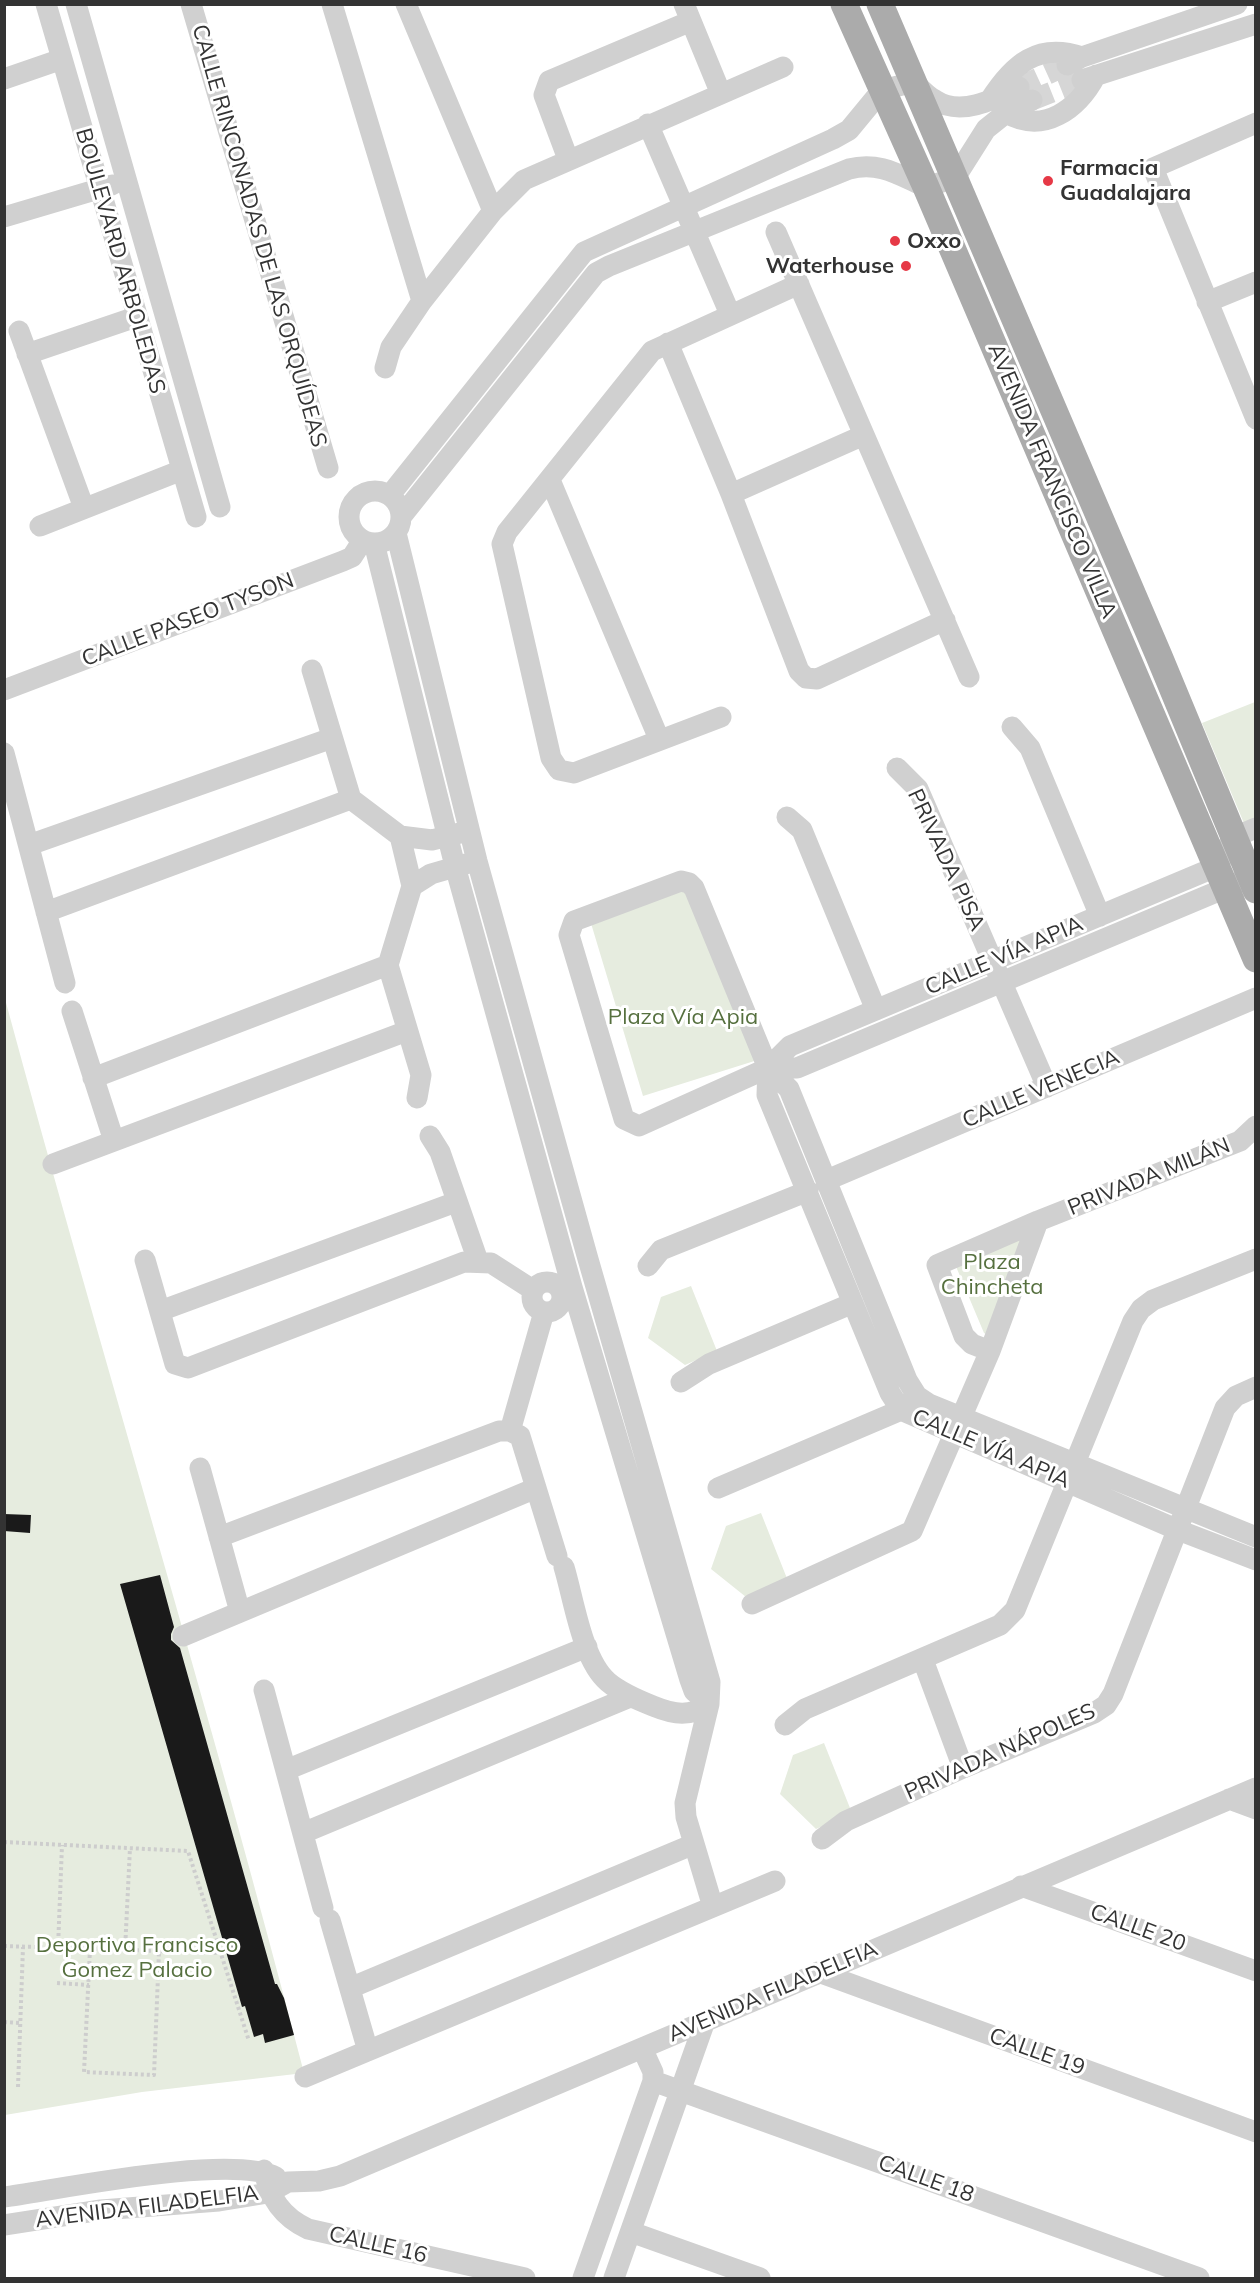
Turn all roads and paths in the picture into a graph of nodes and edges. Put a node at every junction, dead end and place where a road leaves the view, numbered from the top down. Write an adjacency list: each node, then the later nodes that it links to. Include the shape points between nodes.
1 (46, 4): 11 (street, BOULEVARD ARBOLEDAS)
2 (76, 4): 24 (street, BOULEVARD ARBOLEDAS)
3 (191, 4): 44 (street, CALLE RINCONADAS DE LAS ORQUÍDEAS)
4 (332, 4): 34 (street)
5 (406, 4): 28 (street)
6 (844, 4): 16 (main road, AVENIDA FRANCISCO VILLA)
7 (880, 4): 15 (main road, AVENIDA FRANCISCO VILLA)
8 (1237, 4): 13 (street)
9 (688, 13): 18 (street); 22 (street, via 549,81 544,96)
10 (1256, 24): 13 (street)
11 (62, 59): 14 (street); 26 (street, BOULEVARD ARBOLEDAS)
12 (783, 68): 18 (street)
13 (1082, 69): 19 (street, via 1057,51 1031,56 1007,76); 19 (street, via 1088,91 1075,104 1047,120 1019,120)
14 (4, 79)
15 (914, 82): 16 (street); 19 (street, via 935,101 948,106); 23 (main road, AVENIDA FRANCISCO VILLA)
16 (882, 90): 25 (main road, AVENIDA FRANCISCO VILLA); 27 (street, via 849,130)
17 (1026, 93): 19 (street)
18 (722, 94): 21 (street)
19 (997, 108): 23 (street)
20 (1256, 123): 35 (street, via 1153,168)
21 (648, 124): 22 (street); 27 (street)
22 (568, 159): 28 (street, via 524,180)
23 (955, 178): 25 (street); 56 (main road, AVENIDA FRANCISCO VILLA)
24 (127, 180): 26 (street); 49 (street, BOULEVARD ARBOLEDAS)
25 (926, 187): 30 (street, via 881,166 865,165); 57 (main road, AVENIDA FRANCISCO VILLA)
26 (99, 189): 29 (street); 37 (street, BOULEVARD ARBOLEDAS)
27 (685, 207): 30 (street); 48 (street, via 584,252)
28 (493, 212): 34 (street)
29 (4, 217)
30 (695, 232): 36 (street); 52 (street, via 596,273)
31 (776, 232): 33 (street)
32 (1256, 282): 35 (street)
33 (799, 284): 36 (street); 43 (street)
34 (422, 301): 41 (street, via 391,347)
35 (1207, 302): 42 (street)
36 (730, 314): 39 (street)
37 (136, 317): 40 (street); 45 (street, BOULEVARD ARBOLEDAS)
38 (19, 331): 40 (street)
39 (668, 343): 46 (street, via 642,361); 47 (street)
40 (27, 354): 50 (street)
41 (385, 368)
42 (1256, 419)
43 (864, 435): 47 (street); 55 (street)
44 (328, 468)
45 (182, 470): 50 (street); 51 (street, BOULEVARD ARBOLEDAS)
46 (550, 480): 64 (street); 64 (street, via 507,532 502,544 551,758 559,770 574,773)
47 (731, 494): 55 (street, via 799,671 806,678 817,679)
48 (390, 495): 52 (street, via 400,508); 54 (street, via 369,492 353,504 350,524 355,533)
49 (220, 507)
50 (84, 508): 53 (street)
51 (196, 517)
52 (398, 525): 54 (street, via 390,538); 69 (street)
53 (40, 526)
54 (369, 541): 60 (street, CALLE PASEO TYSON, via 352,558); 72 (street)
55 (945, 620): 59 (street)
56 (1160, 656): 57 (main road); 70 (main road, AVENIDA FRANCISCO VILLA)
57 (1132, 669): 76 (main road, AVENIDA FRANCISCO VILLA)
58 (312, 670): 63 (street)
59 (969, 677)
60 (4, 690)
61 (721, 717): 64 (street)
62 (1012, 727): 79 (street, via 1030,748)
63 (332, 738): 67 (street); 73 (street)
64 (659, 739)
65 (4, 753): 73 (street)
66 (897, 768): 81 (street, PRIVADA PISA, via 918,789)
67 (351, 799): 71 (street); 78 (street)
68 (787, 817): 86 (street, via 802,830)
69 (469, 831): 72 (street); 74 (street)
70 (1244, 833): 76 (main road, AVENIDA FRANCISCO VILLA)
71 (400, 836): 72 (street, via 432,840); 77 (street)
72 (448, 837): 75 (street)
73 (29, 845): 78 (street)
74 (477, 861): 75 (street); 105 (street)
75 (455, 866): 77 (street); 106 (street)
76 (1238, 880): 79 (street, CALLE VÍA APIA); 80 (main road, AVENIDA FRANCISCO VILLA); 83 (street, CALLE VÍA APIA)
77 (412, 886): 82 (street)
78 (46, 912): 84 (street)
79 (1100, 916): 81 (street, CALLE VÍA APIA)
80 (1256, 959)
81 (992, 961): 83 (street, PRIVADA PISA); 86 (street, CALLE VÍA APIA)
82 (388, 965): 88 (street); 90 (street)
83 (1001, 982): 89 (street, CALLE VÍA APIA, via 797,1068); 91 (street, PRIVADA PISA)
84 (65, 983)
85 (1256, 998): 91 (street, CALLE VENECIA)
86 (876, 1010): 89 (street, CALLE VÍA APIA, via 790,1046)
87 (72, 1011): 90 (street)
88 (407, 1031): 92 (street, via 421,1075); 95 (street)
89 (768, 1068): 89 (street, via 689,883 681,881 574,921 569,935 624,1119 630,1124 639,1126); 97 (street, CALLE VÍA APIA, via 789,1089); 98 (street, CALLE VÍA APIA, via 767,1095)
90 (93, 1078): 95 (street)
91 (1047, 1087): 97 (street, CALLE VENECIA)
92 (417, 1098)
93 (1256, 1126): 100 (street, PRIVADA MILÁN, via 1240,1141)
94 (430, 1136): 99 (street, via 440,1152)
95 (114, 1141): 96 (street)
96 (53, 1164)
97 (827, 1180): 114 (street, CALLE VÍA APIA, via 907,1380)
98 (808, 1191): 104 (street, via 661,1250); 108 (street, CALLE VÍA APIA)
99 (456, 1202): 103 (street); 109 (street)
100 (1038, 1221): 111 (street); 111 (street, PRIVADA MILÁN, via 937,1265 964,1336)
101 (1256, 1259): 118 (street, via 1153,1300 1141,1309)
102 (145, 1260): 109 (street)
103 (478, 1261): 107 (street, via 491,1263); 109 (street, via 464,1262 188,1368 175,1364)
104 (648, 1266)
105 (594, 1280): 106 (street); 133 (street, via 710,1682)
106 (566, 1289): 107 (street, via 547,1282); 110 (street, via 559,1307); 133 (street, via 690,1680 694,1691)
107 (533, 1290): 110 (street, via 532,1301)
108 (853, 1303): 112 (street, via 709,1365); 114 (street, CALLE VÍA APIA, via 890,1393)
109 (160, 1311)
110 (544, 1312): 116 (street)
111 (990, 1351): 115 (street)
112 (681, 1382)
113 (1256, 1387): 121 (street, PRIVADA NÁPOLES, via 1236,1396 1224,1408)
114 (909, 1403): 115 (street, CALLE VÍA APIA, via 928,1404); 120 (street)
115 (959, 1424): 118 (street, CALLE VÍA APIA); 126 (street, via 912,1531)
116 (510, 1431): 119 (street, via 519,1436); 123 (street, via 499,1431)
117 (200, 1468): 123 (street)
118 (1071, 1472): 121 (street, CALLE VÍA APIA); 122 (street, CALLE VÍA APIA); 130 (street, via 1008,1619)
119 (536, 1488): 127 (street); 129 (street)
120 (718, 1488)
121 (1187, 1509): 122 (street, PRIVADA NÁPOLES); 124 (street, CALLE VÍA APIA)
122 (1179, 1530): 125 (street, CALLE VÍA APIA); 135 (street, PRIVADA NÁPOLES, via 1106,1705)
123 (219, 1537): 127 (street)
124 (1256, 1537)
125 (1256, 1560)
126 (752, 1604)
127 (240, 1612): 128 (street)
128 (183, 1636)
129 (587, 1647): 132 (street, via 594,1666 608,1682); 136 (street)
130 (922, 1660): 134 (street, via 805,1709); 135 (street)
131 (264, 1690): 136 (street)
132 (630, 1696): 133 (street, via 677,1714 698,1711); 140 (street)
133 (709, 1704): 143 (street, via 685,1803)
134 (785, 1725)
135 (963, 1768): 141 (street, PRIVADA NÁPOLES, via 846,1821)
136 (286, 1770): 140 (street)
137 (1256, 1788): 138 (street, AVENIDA FILADELFIA)
138 (1229, 1799): 139 (street); 147 (street, AVENIDA FILADELFIA)
139 (1256, 1809)
140 (303, 1833): 160 (street)
141 (822, 1839)
142 (4, 1842): 144 (path)
143 (694, 1844): 148 (street); 160 (street)
144 (62, 1845): 145 (path); 151 (path)
145 (130, 1848): 153 (path); 155 (path, via 188,1851)
146 (775, 1881): 148 (street)
147 (1021, 1886): 156 (street, CALLE 20); 157 (street, AVENIDA FILADELFIA)
148 (713, 1907): 166 (street)
149 (4, 1946): 150 (path)
150 (23, 1947): 151 (path); 163 (path)
151 (58, 1948): 152 (path)
152 (90, 1949): 153 (path); 159 (path)
153 (125, 1950): 154 (path)
154 (159, 1951): 155 (path); 159 (path, via 154,2075 84,2072)
155 (221, 1953): 164 (path)
156 (1256, 1971)
157 (818, 1972): 161 (street, AVENIDA FILADELFIA); 171 (street, CALLE 19)
158 (57, 1983): 159 (path)
159 (89, 1985)
160 (350, 1988): 166 (street)
161 (705, 2021): 165 (street, AVENIDA FILADELFIA); 170 (street)
162 (4, 2022): 163 (path)
163 (20, 2023): 169 (path)
164 (249, 2041)
165 (642, 2048): 168 (street); 173 (street, AVENIDA FILADELFIA, via 340,2176)
166 (368, 2051): 167 (street)
167 (305, 2077)
168 (653, 2080): 170 (street, CALLE 18); 179 (street)
169 (18, 2087)
170 (681, 2090): 177 (street); 182 (street, CALLE 18)
171 (1256, 2132)
172 (264, 2170): 173 (street, AVENIDA FILADELFIA); 174 (street); 175 (street, AVENIDA FILADELFIA, via 193,2170)
173 (288, 2182): 174 (street, AVENIDA FILADELFIA)
174 (268, 2193): 176 (street, AVENIDA FILADELFIA, via 101,2210); 178 (street, CALLE 16, via 293,2222 308,2229)
175 (4, 2197)
176 (4, 2225)
177 (631, 2232): 180 (street); 181 (street)
178 (525, 2278)
179 (583, 2278)
180 (614, 2278)
181 (760, 2278)
182 (1199, 2278)

